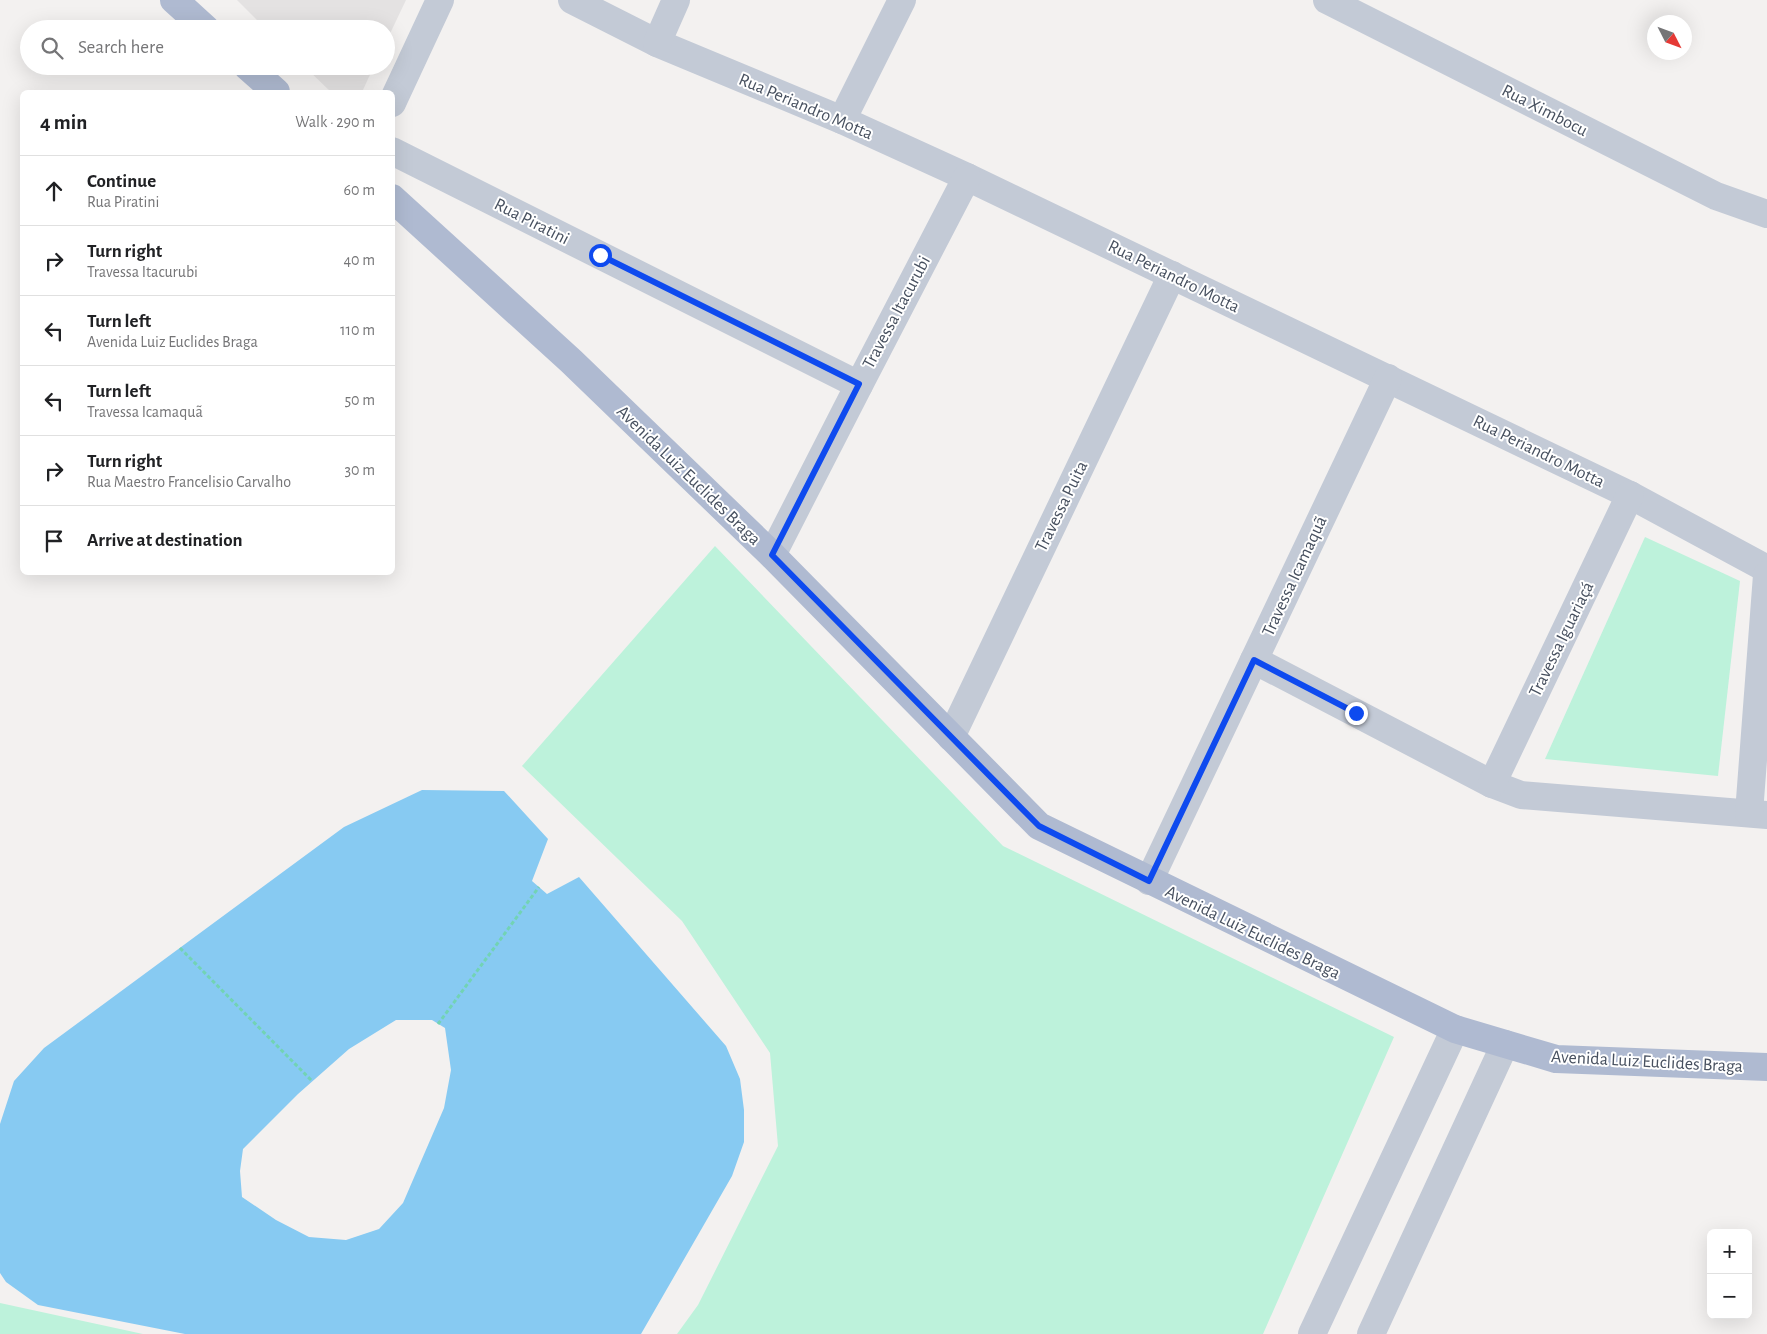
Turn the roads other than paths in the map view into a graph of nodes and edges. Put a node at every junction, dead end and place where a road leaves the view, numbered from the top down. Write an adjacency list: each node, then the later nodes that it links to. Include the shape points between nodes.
1 (174, 0): 7 (main road)
2 (440, 0): 11 (street)
3 (572, 0): 8 (street, Rua Periandro Motta)
4 (676, 0): 8 (street)
5 (902, 0): 12 (street)
6 (1327, 0): 16 (street, Rua Ximbocu, via 1716,196)
7 (196, 20)
8 (658, 43): 12 (street, Rua Periandro Motta)
9 (257, 75): 10 (main road)
10 (274, 90)
11 (395, 97)
12 (842, 120): 14 (street, Rua Periandro Motta)
13 (395, 152): 19 (street, Rua Piratini)
14 (967, 177): 17 (street, Rua Periandro Motta); 19 (street, Travessa Itacurubi)
15 (395, 201): 21 (main road, Avenida Luiz Euclides Braga, via 572,361)
16 (1767, 214)
17 (1172, 275): 18 (street, Rua Periandro Motta); 25 (street, Travessa Puita)
18 (1388, 378): 20 (street, Rua Periandro Motta); 24 (street, Travessa Icamaquã)
19 (859, 384): 21 (street, Travessa Itacurubi)
20 (1630, 495): 22 (street, Rua Periandro Motta); 26 (street, Travessa Iguariaçá)
21 (772, 555): 25 (main road, Avenida Luiz Euclides Braga)
22 (1767, 570)
23 (1767, 575): 27 (street)
24 (1254, 660): 26 (street); 28 (street, Travessa Icamaquã)
25 (951, 737): 28 (main road, Avenida Luiz Euclides Braga, via 1039,826)
26 (1492, 784): 27 (street, via 1521,795)
27 (1758, 814)
28 (1149, 881): 29 (main road, Avenida Luiz Euclides Braga)
29 (1455, 1029): 30 (main road, Avenida Luiz Euclides Braga); 32 (street)
30 (1505, 1044): 31 (main road, Avenida Luiz Euclides Braga, via 1556,1059); 33 (street)
31 (1767, 1067)
32 (1312, 1334)
33 (1372, 1334)

